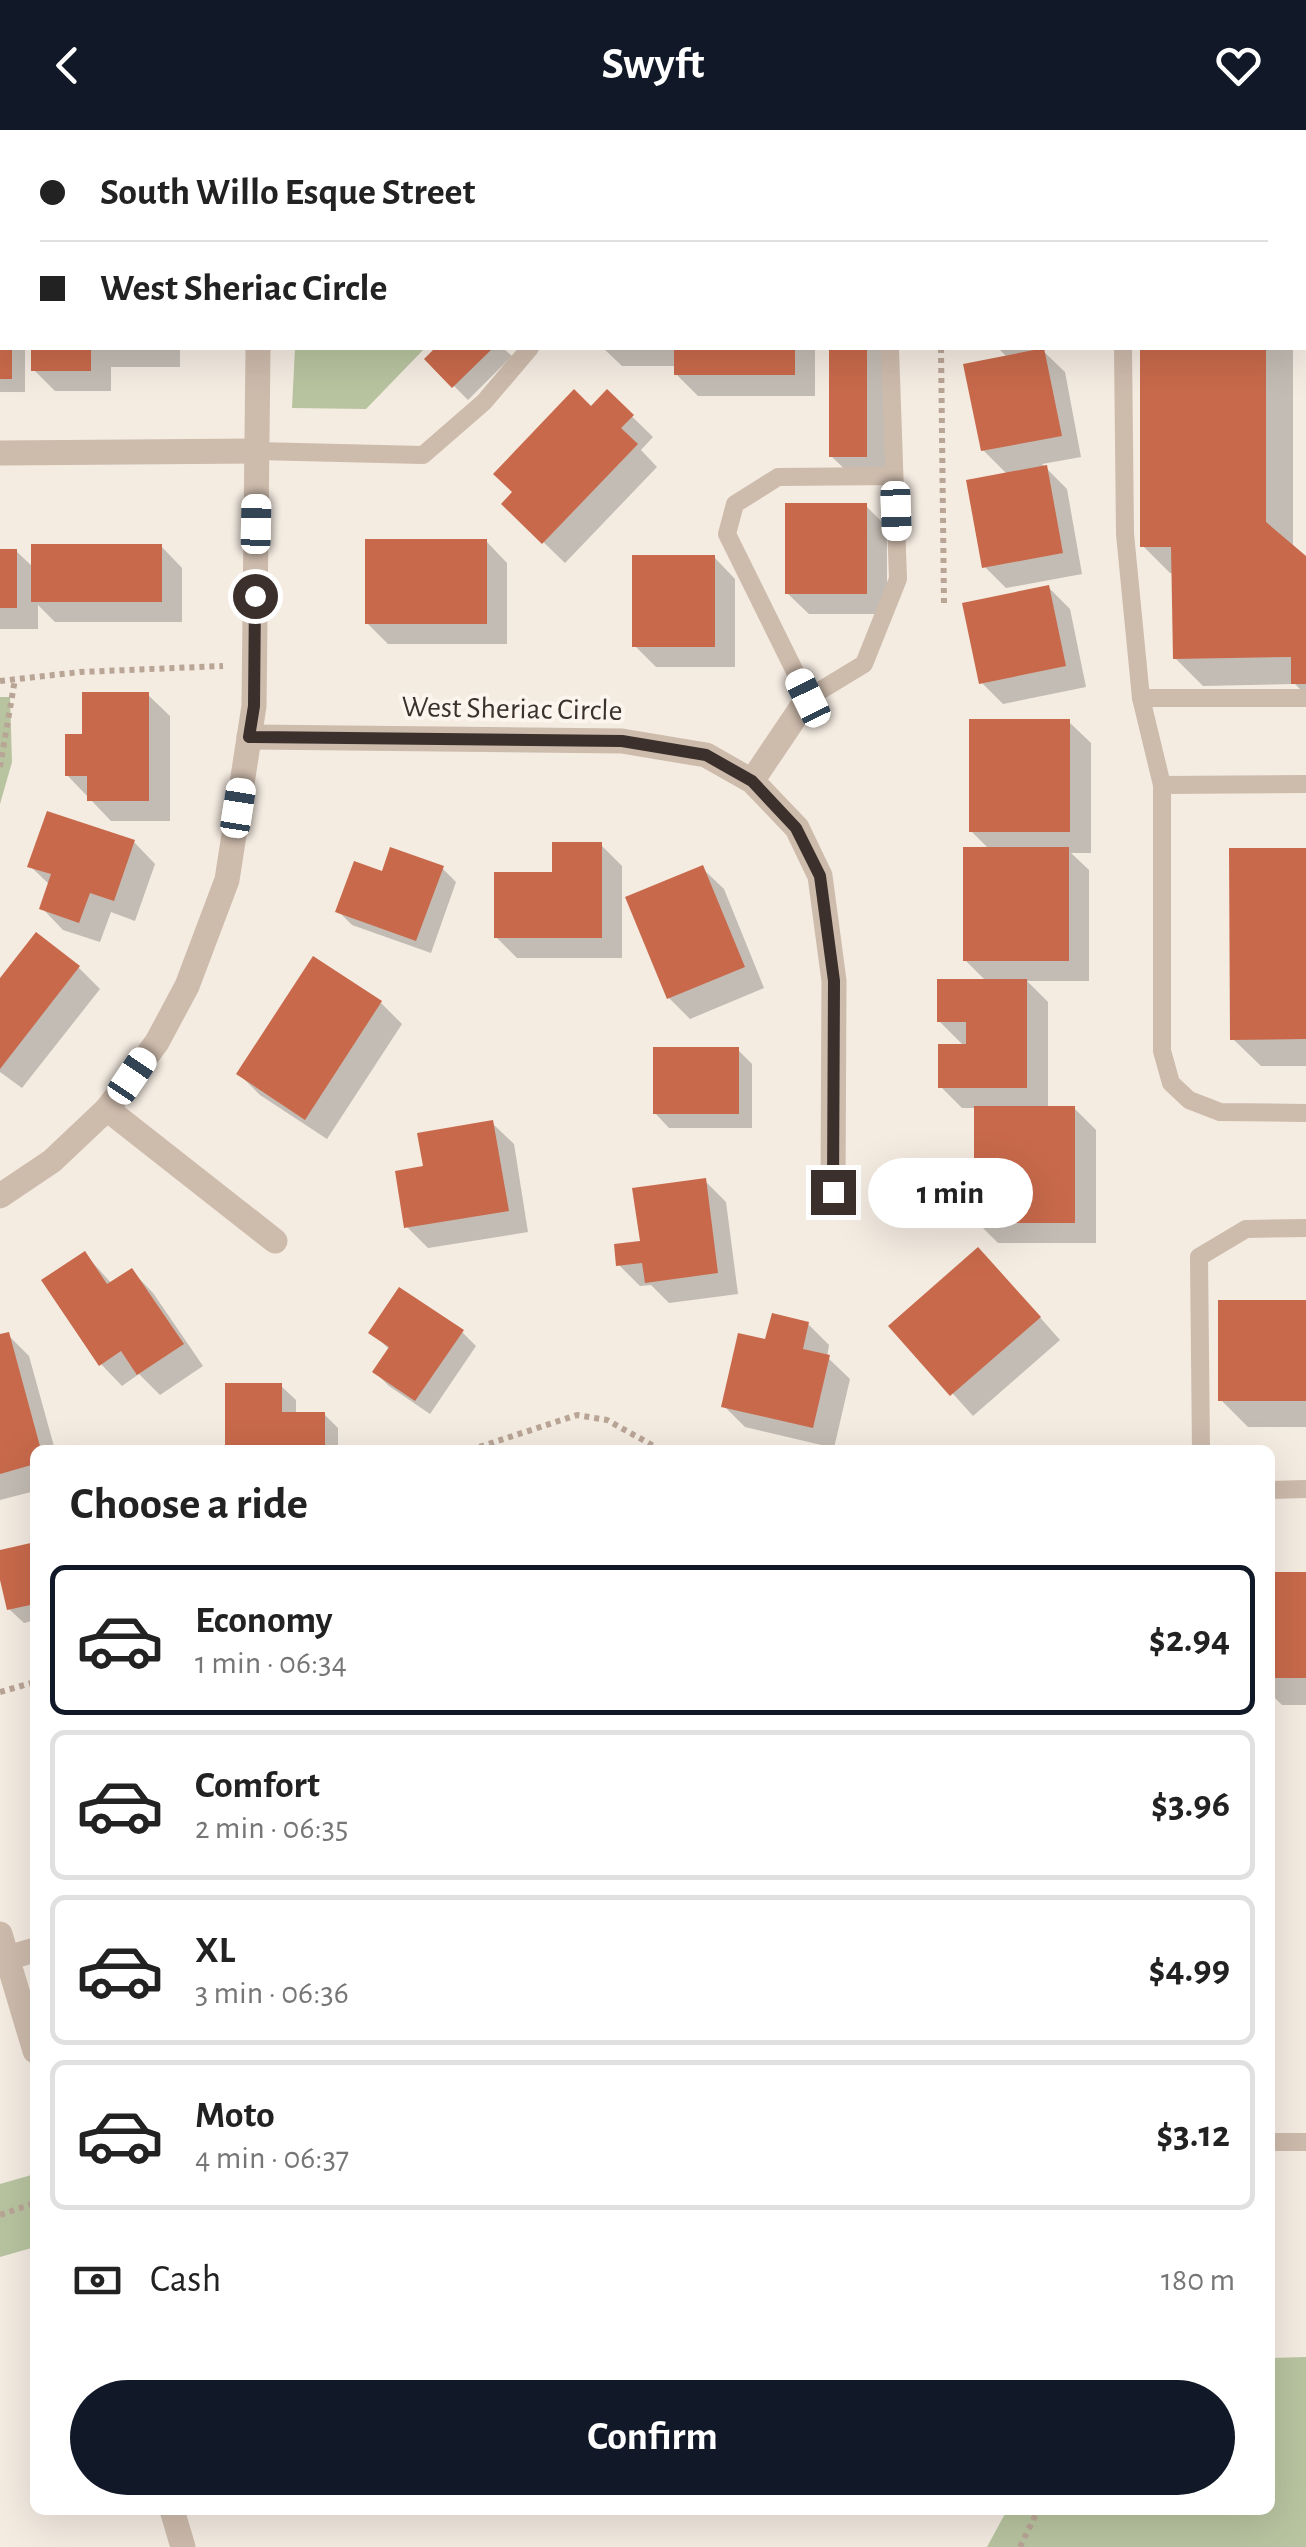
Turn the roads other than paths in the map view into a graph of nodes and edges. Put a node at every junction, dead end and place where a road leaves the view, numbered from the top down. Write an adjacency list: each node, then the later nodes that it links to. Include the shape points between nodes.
1 (258, 350): 5 (street)
2 (528, 350): 5 (lane, via 484,402 423,454)
3 (890, 350): 7 (lane)
4 (1123, 350): 9 (lane, via 1124,534)
5 (257, 451): 6 (street); 11 (street)
6 (0, 453)
7 (894, 476): 8 (lane, via 898,580 864,664); 8 (lane, via 778,477 735,504 726,534)
8 (808, 698): 12 (street)
9 (1141, 698): 10 (lane); 14 (lane)
10 (1306, 698)
11 (249, 737): 12 (street, West Sheriac Circle, via 622,741 706,755); 15 (street, via 227,880 187,986)
12 (752, 781): 17 (street, West Sheriac Circle, via 796,828 820,876 834,981)
13 (1306, 784): 14 (lane)
14 (1162, 786): 16 (lane, via 1162,1051 1170,1083 1189,1100 1220,1112)
15 (108, 1109): 18 (street, via 52,1161); 20 (street)
16 (1306, 1113)
17 (833, 1192)
18 (0, 1196)
19 (1306, 1228): 21 (lane, via 1246,1229 1199,1257)
20 (275, 1241)
21 (1201, 1445)
22 (1275, 1490): 23 (lane)
23 (1306, 1490)
24 (4, 1946): 25 (street); 26 (street)
25 (30, 1949)
26 (30, 2035)
27 (1275, 2142): 28 (lane)
28 (1306, 2142)
29 (174, 2515): 30 (street)
30 (184, 2547)

